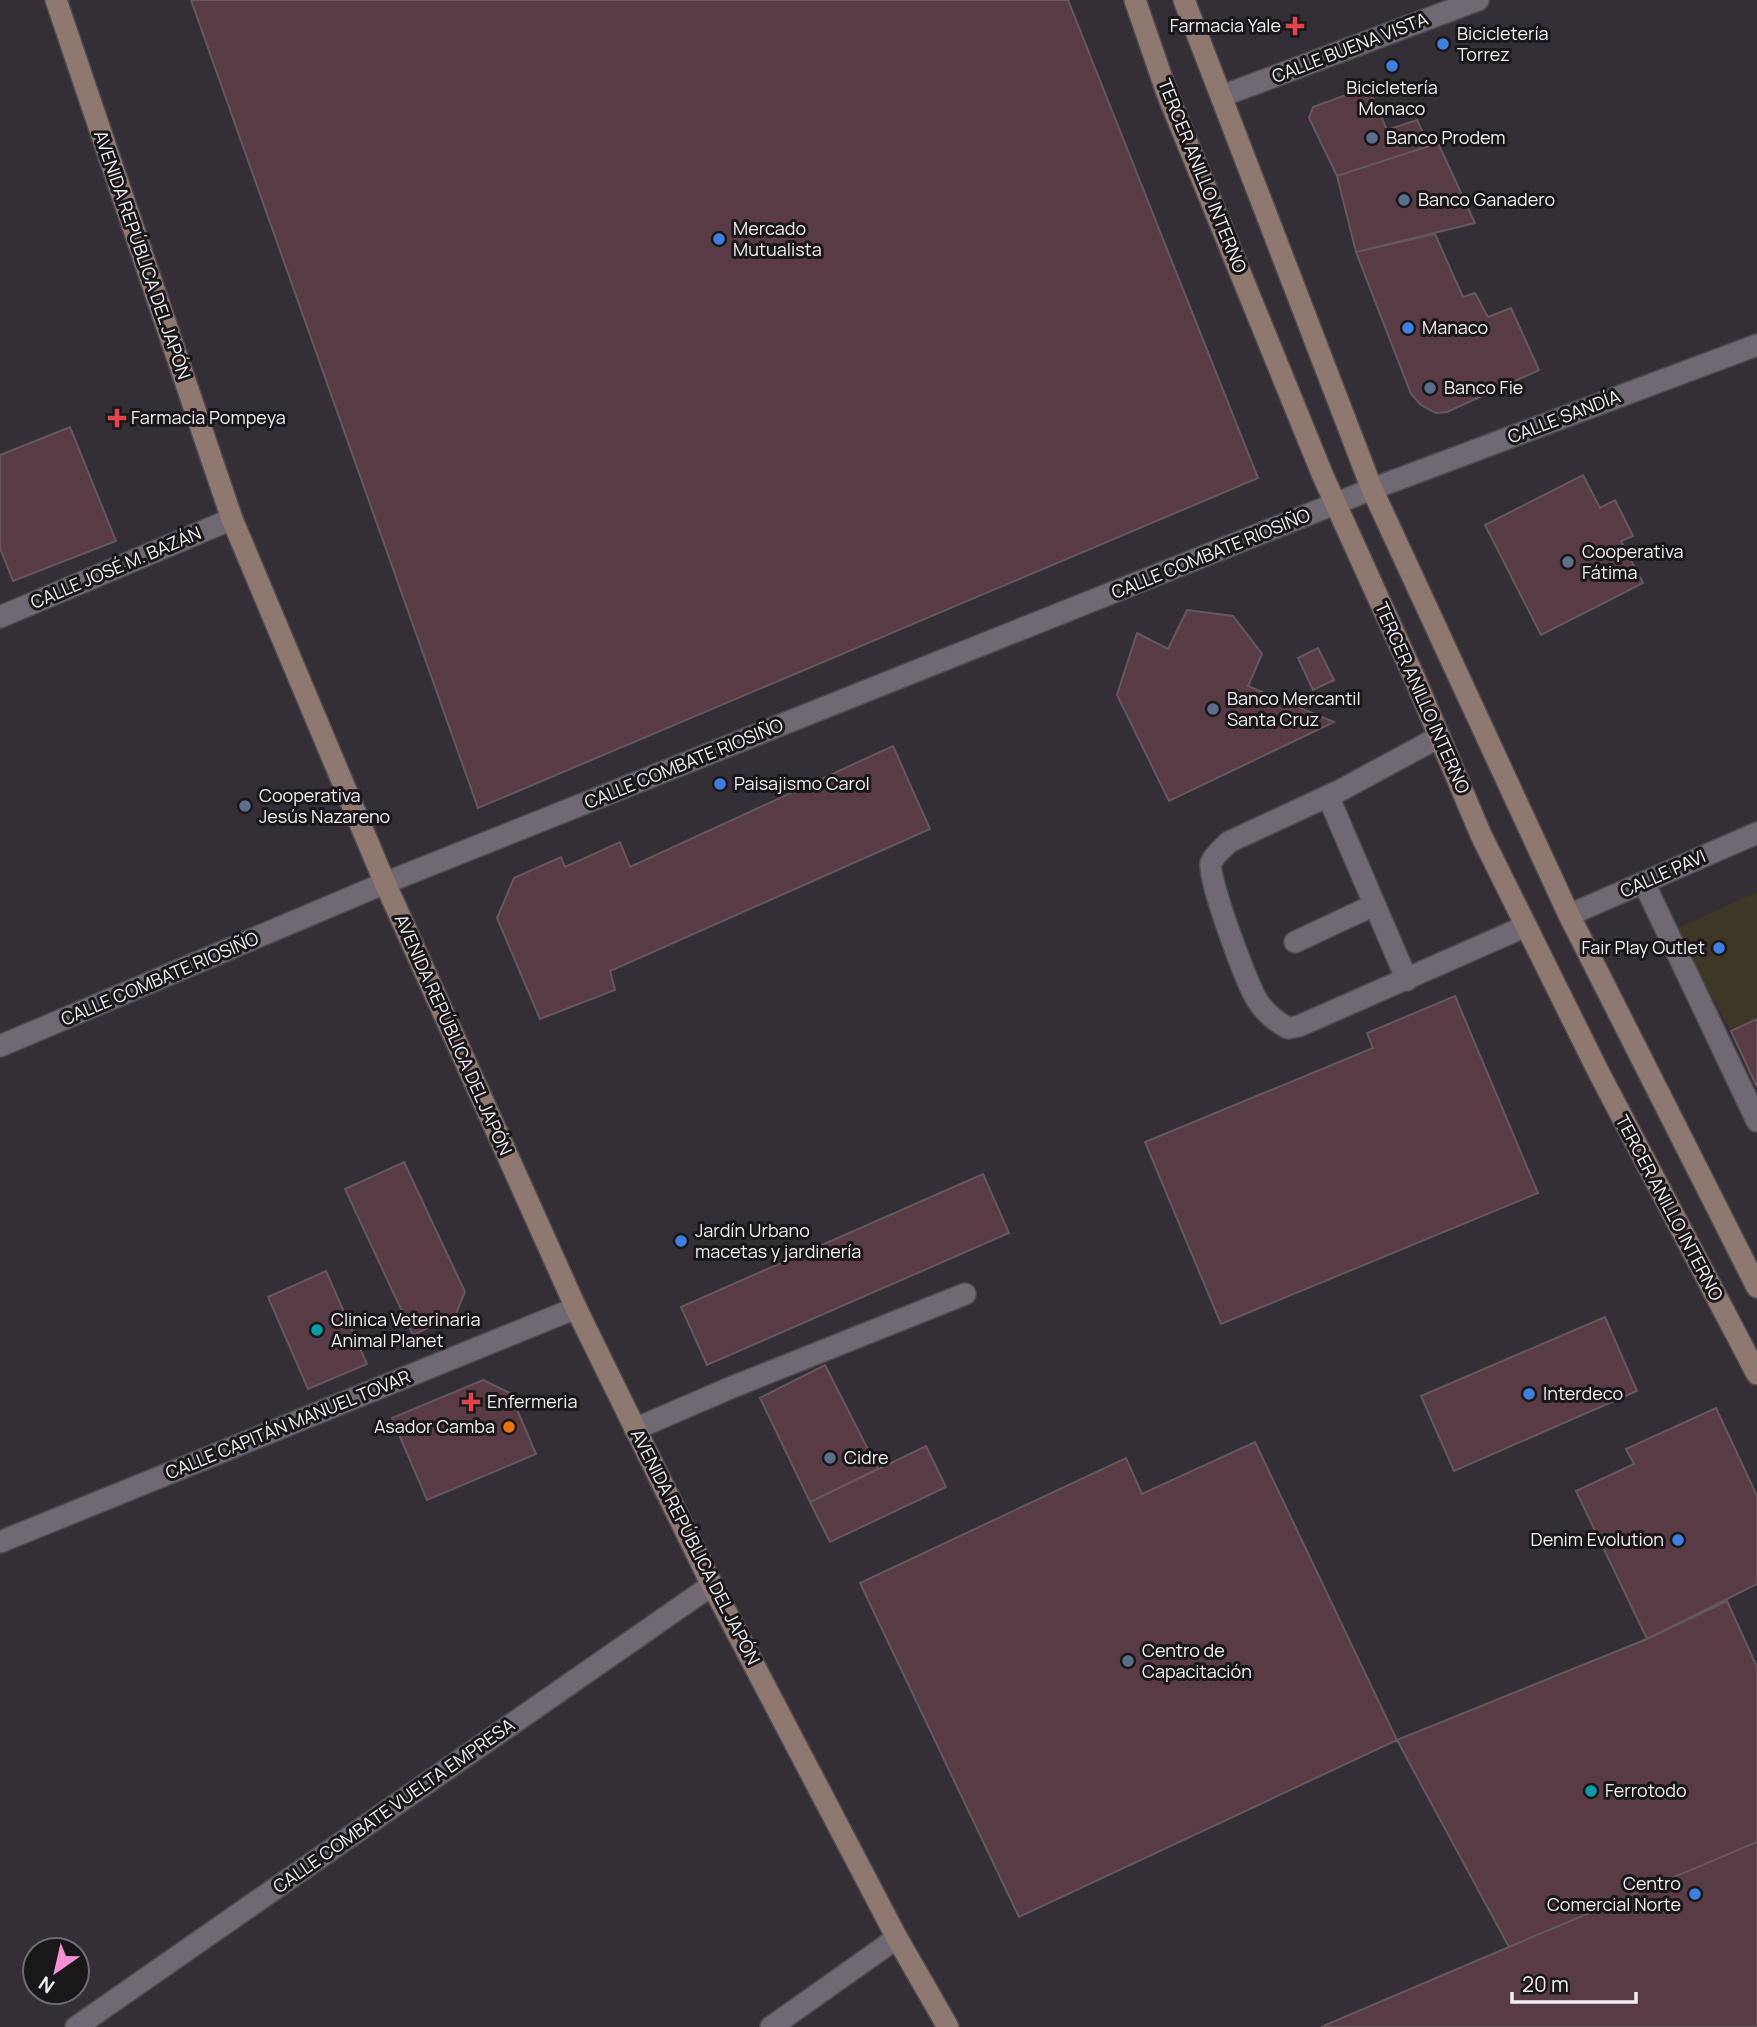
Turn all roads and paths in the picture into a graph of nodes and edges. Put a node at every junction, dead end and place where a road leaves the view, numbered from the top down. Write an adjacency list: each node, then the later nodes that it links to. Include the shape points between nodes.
1 (56, 0): 9 (main road, AVENIDA REPÚBLICA DEL JAPÓN)
2 (1135, 0): 8 (main road, TERCER ANILLO INTERNO, via 1167,93)
3 (1184, 0): 5 (main road)
4 (1478, 0): 5 (street, CALLE BUENA VISTA)
5 (1222, 96): 7 (main road)
6 (1757, 345): 7 (street, CALLE SANDÍA)
7 (1372, 489): 8 (street, CALLE COMBATE RIOSIÑO); 17 (main road)
8 (1335, 505): 11 (main road, TERCER ANILLO INTERNO); 14 (street, CALLE COMBATE RIOSIÑO)
9 (232, 519): 10 (street, CALLE JOSÉ M. BAZÁN); 14 (main road, AVENIDA REPÚBLICA DEL JAPÓN)
10 (0, 617)
11 (1439, 737): 12 (street); 18 (main road, TERCER ANILLO INTERNO)
12 (1328, 796): 16 (street); 20 (street, via 1229,842 1212,862 1216,896 1256,998 1272,1020 1288,1028)
13 (1757, 833): 15 (street, CALLE PAVI)
14 (385, 883): 21 (street, CALLE COMBATE RIOSIÑO); 25 (main road, AVENIDA REPÚBLICA DEL JAPÓN)
15 (1644, 883): 17 (street, CALLE PAVI); 22 (street)
16 (1374, 905): 19 (street); 20 (street)
17 (1569, 915): 23 (main road)
18 (1526, 926): 20 (street); 26 (main road, TERCER ANILLO INTERNO)
19 (1295, 942)
20 (1407, 980)
21 (0, 1046)
22 (1757, 1121)
23 (1757, 1287)
24 (965, 1294): 27 (street)
25 (576, 1308): 27 (main road, AVENIDA REPÚBLICA DEL JAPÓN); 28 (street, CALLE CAPITÁN MANUEL TOVAR)
26 (1757, 1374)
27 (635, 1429): 29 (main road, AVENIDA REPÚBLICA DEL JAPÓN)
28 (0, 1542)
29 (712, 1585): 30 (main road, AVENIDA REPÚBLICA DEL JAPÓN); 31 (street, CALLE COMBATE VUELTA EMPRESA)
30 (897, 1938): 32 (street); 33 (main road, AVENIDA REPÚBLICA DEL JAPÓN)
31 (76, 2027)
32 (771, 2027)
33 (948, 2027)

